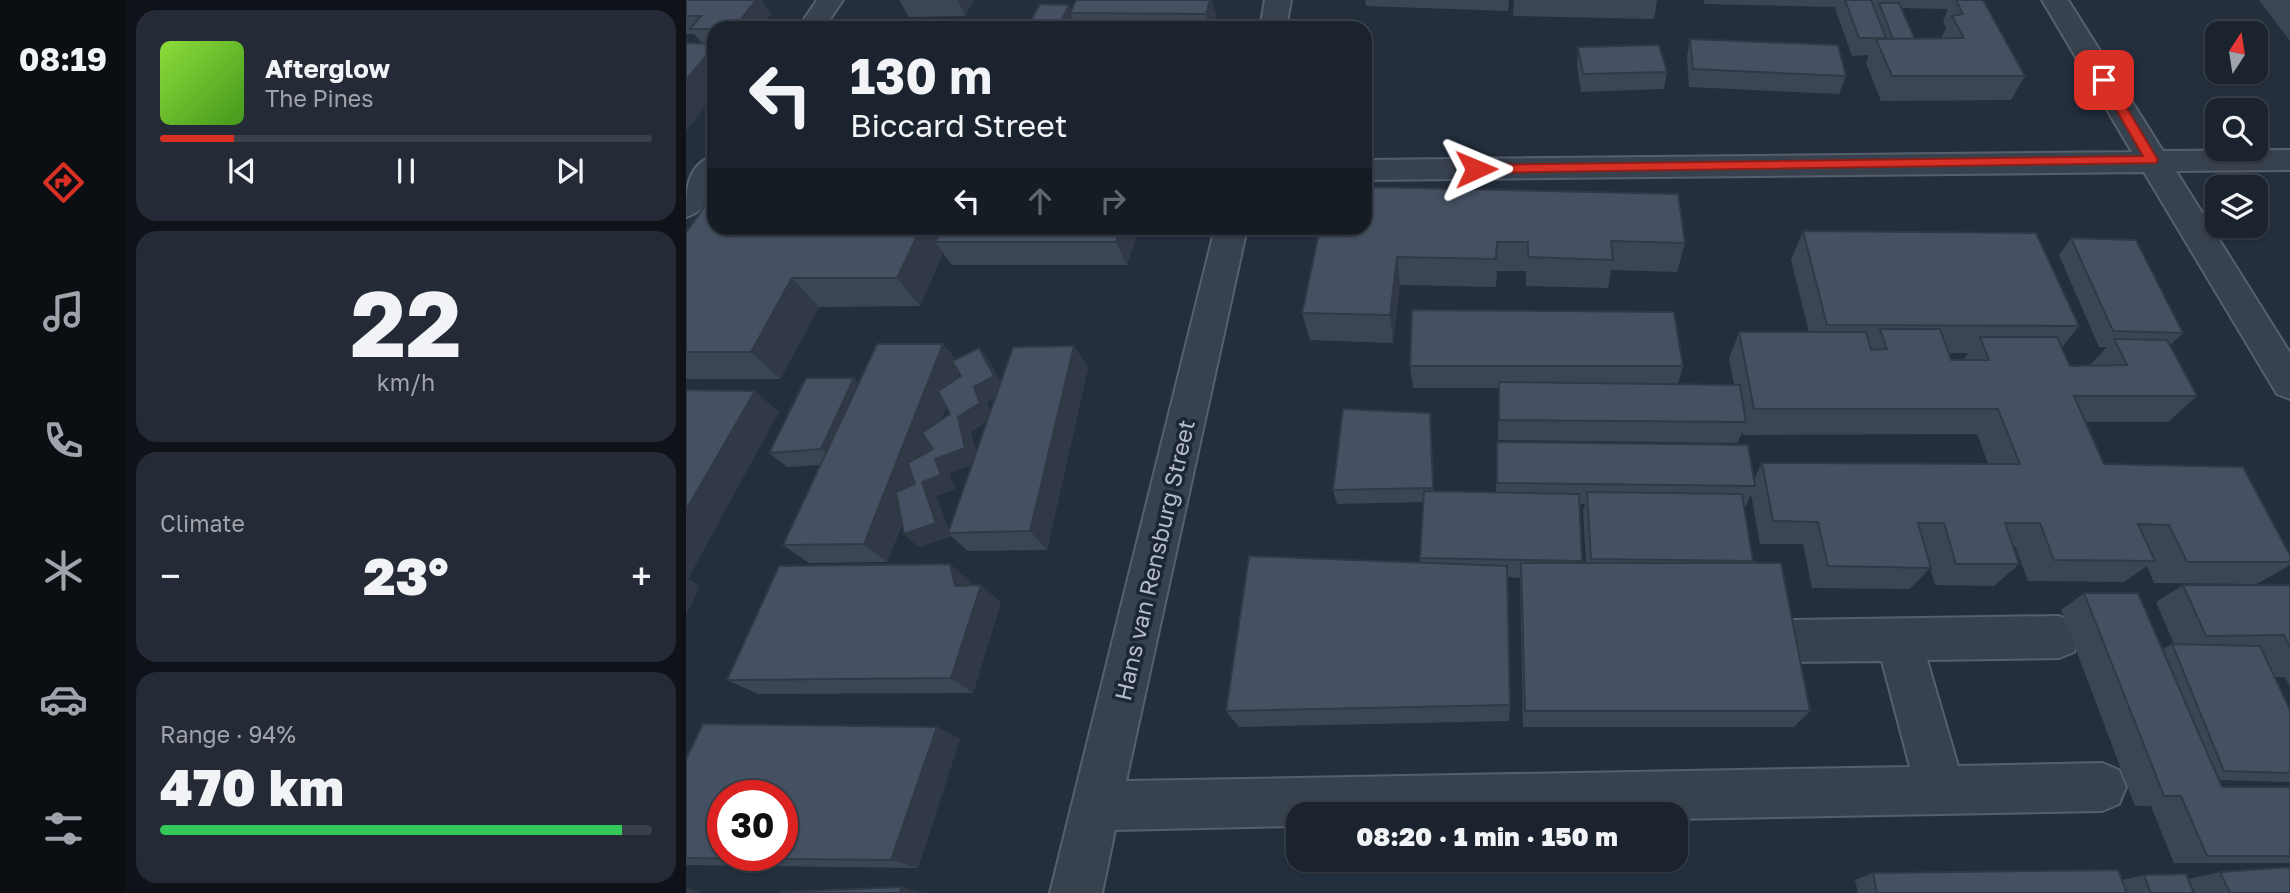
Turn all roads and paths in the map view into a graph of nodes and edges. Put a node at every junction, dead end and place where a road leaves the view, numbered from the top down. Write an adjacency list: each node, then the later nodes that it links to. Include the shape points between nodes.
1 (830, 0): 4 (street)
2 (1278, 0): 5 (street)
3 (2055, 0): 8 (street)
4 (816, 21)
5 (1274, 21)
6 (707, 159): 7 (street)
7 (686, 160)
8 (2151, 160): 9 (street); 10 (street); 14 (street)
9 (2290, 160)
10 (1372, 170)
11 (707, 176): 12 (street)
12 (686, 206)
13 (1229, 235): 20 (street, Hans van Rensburg Street)
14 (2290, 384)
15 (2059, 636): 16 (street)
16 (1899, 640): 17 (street); 19 (street)
17 (1792, 641)
18 (2102, 788): 19 (street)
19 (1941, 791): 20 (street)
20 (1096, 806): 21 (street, Hans van Rensburg Street)
21 (1076, 893)

